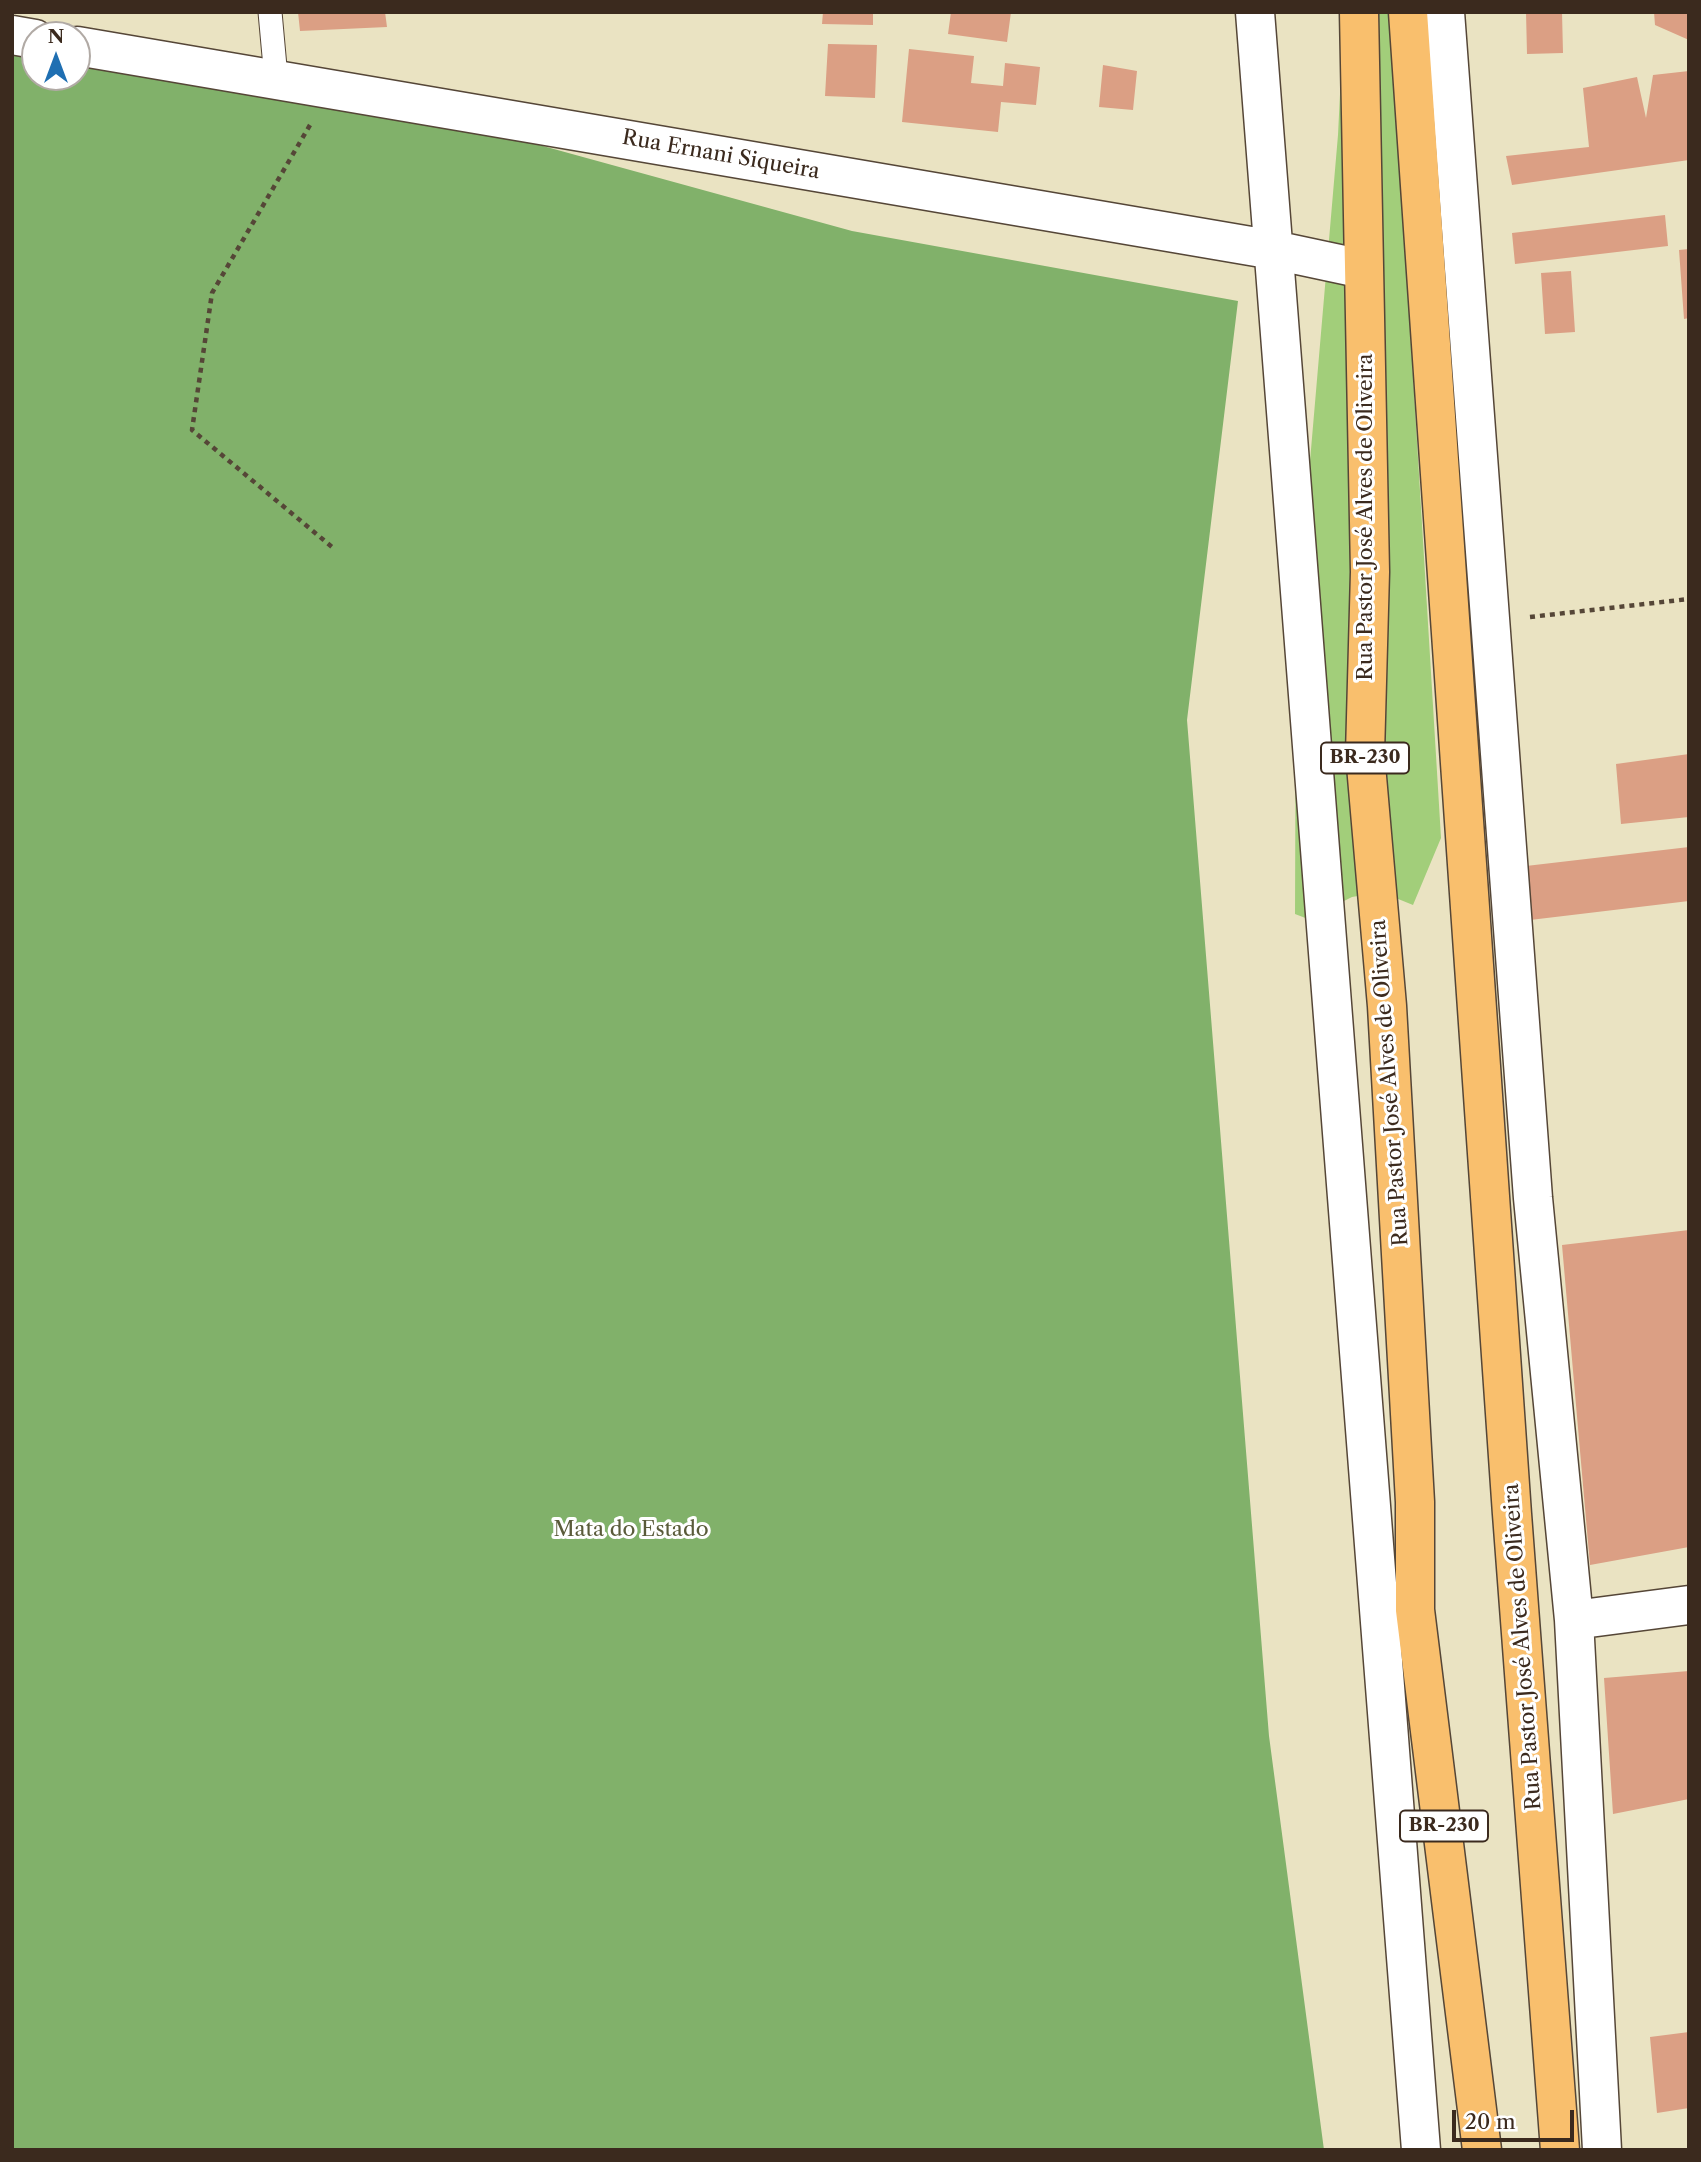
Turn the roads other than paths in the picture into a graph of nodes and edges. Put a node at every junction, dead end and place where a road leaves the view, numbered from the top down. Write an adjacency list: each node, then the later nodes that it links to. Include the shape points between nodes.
1 (270, 12): 7 (lane)
2 (1255, 12): 8 (street)
3 (1359, 12): 9 (highway, Rua Pastor José Alves de Oliveira / BR-230)
4 (1408, 12): 14 (highway, Rua Pastor José Alves de Oliveira)
5 (1444, 12): 11 (street, via 1532,1198)
6 (91, 48): 7 (street, Rua Ernani Siqueira)
7 (275, 78): 8 (street, Rua Ernani Siqueira)
8 (1274, 250): 9 (street, Rua Ernani Siqueira); 12 (street)
9 (1363, 269): 13 (highway, Rua Pastor José Alves de Oliveira / BR-230, via 1370,572 1365,754 1387,1006 1415,1502 1415,1610)
10 (1689, 1605): 11 (street)
11 (1574, 1620): 15 (street)
12 (1421, 2150)
13 (1482, 2150)
14 (1560, 2150)
15 (1602, 2150)

